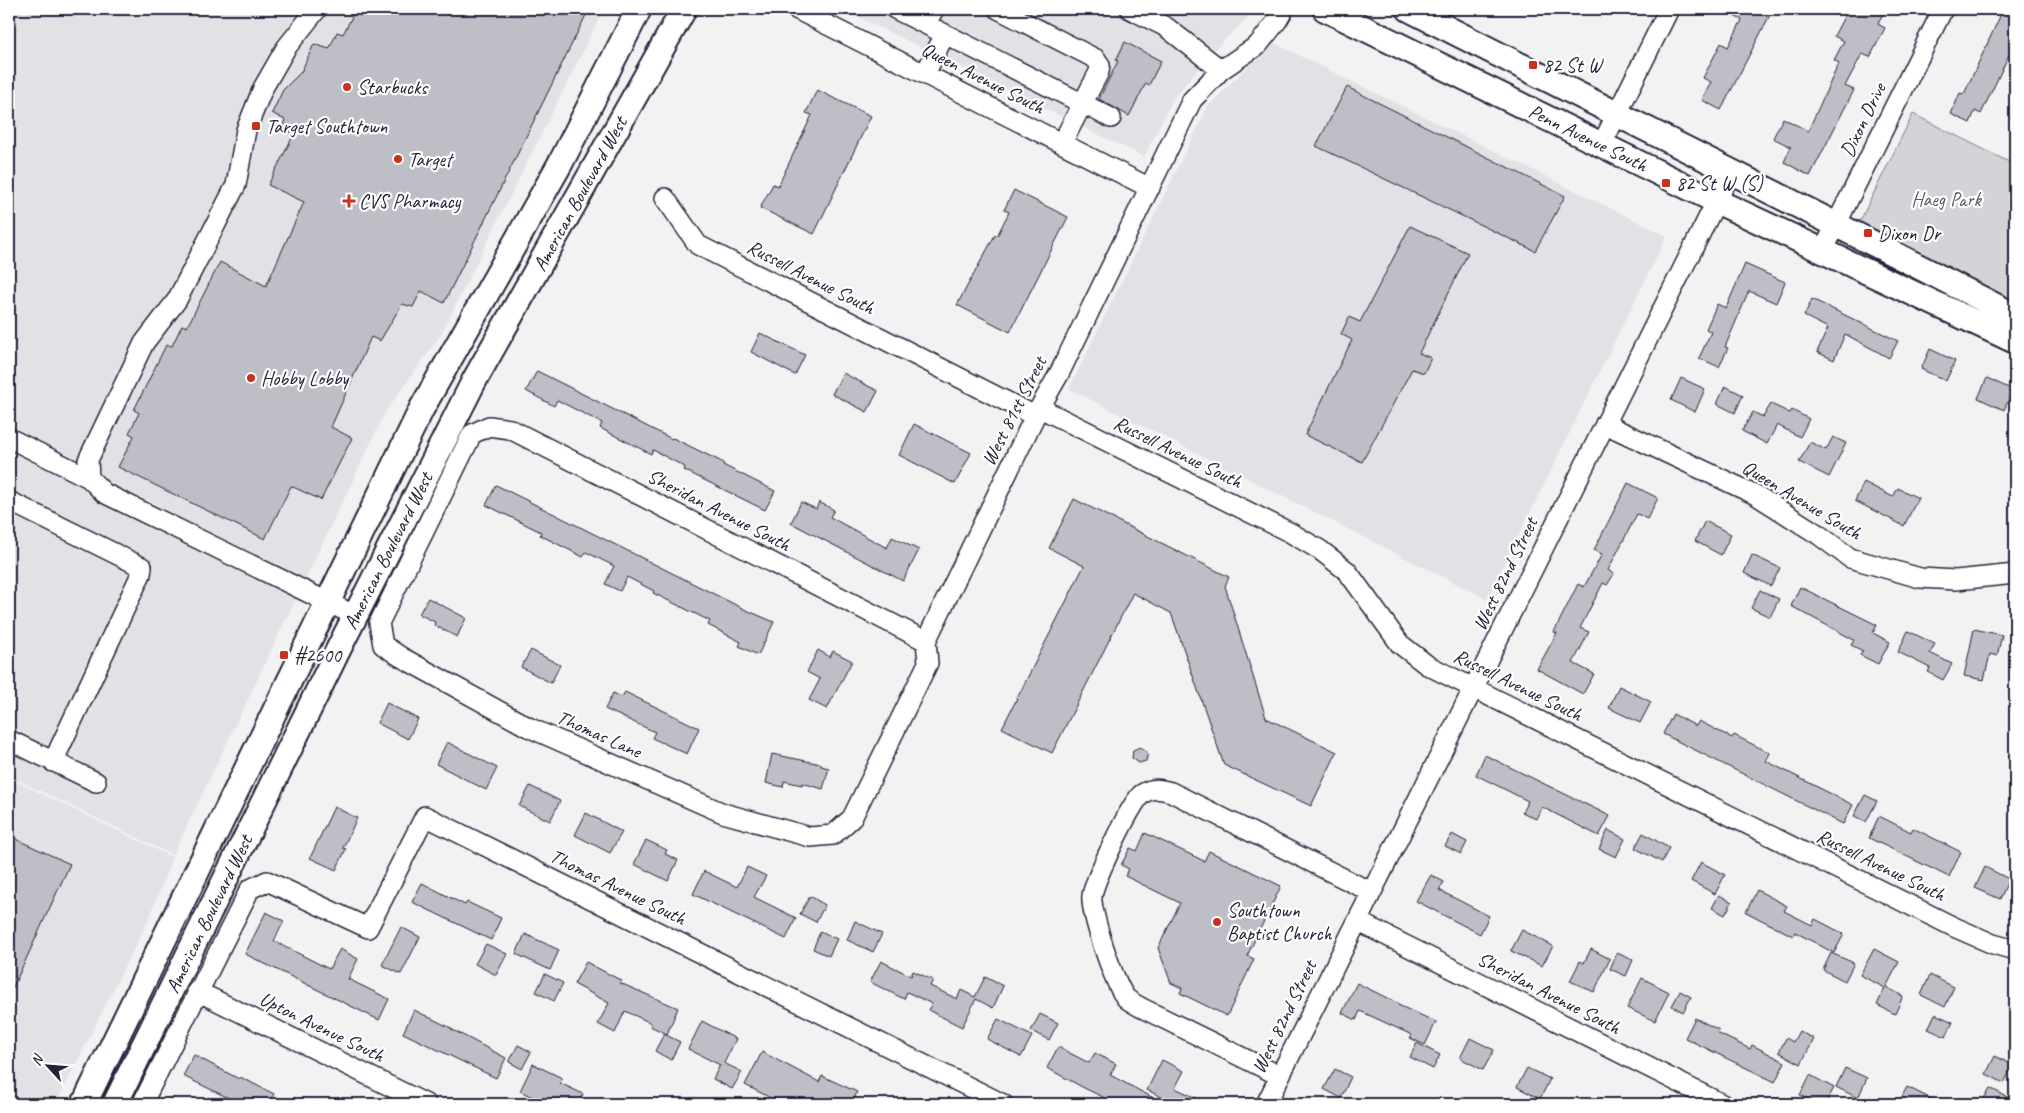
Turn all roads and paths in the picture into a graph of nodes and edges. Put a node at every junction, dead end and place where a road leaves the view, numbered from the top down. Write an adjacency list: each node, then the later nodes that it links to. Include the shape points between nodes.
1 (316, 9): 33 (street, via 286,48 263,88 246,130 236,184 177,300 144,344 88,460)
2 (639, 9): 36 (main road, American Boulevard West, via 561,162 422,408)
3 (684, 9): 37 (main road, American Boulevard West, via 474,381)
4 (796, 9): 16 (street, Queen Avenue South)
5 (895, 9): 13 (street)
6 (998, 9): 17 (street, via 1096,59 1100,65 1099,72)
7 (1130, 9): 15 (street, via 1166,27)
8 (1284, 9): 15 (street, West 81st Street, via 1258,45)
9 (1324, 9): 21 (main road, Penn Avenue South)
10 (1409, 9): 18 (main road, Penn Avenue South)
11 (1669, 9): 18 (street)
12 (1943, 9): 26 (street, Dixon Drive)
13 (930, 16): 14 (street)
14 (945, 34): 16 (street); 17 (street)
15 (1221, 70): 23 (street, West 81st Street, via 1192,100)
16 (925, 74): 20 (street, Queen Avenue South)
17 (1082, 104): 19 (street); 20 (street)
18 (1617, 115): 21 (street); 22 (main road, Penn Avenue South)
19 (1112, 118)
20 (1062, 143): 23 (street, Queen Avenue South)
21 (1602, 144): 25 (main road, Penn Avenue South)
22 (1731, 172): 25 (street, West 82nd Street); 26 (main road, Penn Avenue South)
23 (1150, 188): 30 (street, West 81st Street, via 1059,374)
24 (665, 198): 30 (street, Russell Avenue South, via 698,245)
25 (1716, 201): 27 (main road, Penn Avenue South); 31 (street, West 82nd Street)
26 (1837, 224): 27 (street, Dixon Drive); 28 (main road, Penn Avenue South)
27 (1823, 251): 29 (main road, Penn Avenue South)
28 (2015, 316)
29 (2015, 341)
30 (1037, 412): 38 (street, West 81st Street); 40 (street, Russell Avenue South, via 1320,550 1347,571 1400,644 1427,665)
31 (1605, 424): 35 (street, Queen Avenue South, via 1756,495 1850,558 1920,578 1956,580); 40 (street, West 82nd Street)
32 (9, 438): 33 (street)
33 (88, 478): 36 (street, via 104,493)
34 (9, 501): 42 (street, via 142,567)
35 (2015, 574)
36 (328, 602): 37 (street); 45 (main road, American Boulevard West)
37 (356, 616): 46 (main road, American Boulevard West)
38 (926, 641): 39 (street, Sheridan Avenue South, via 510,429 489,426 472,434 379,623); 44 (street, West 81st Street, via 928,664 852,818 833,835)
39 (383, 644): 44 (street, Thomas Lane, via 528,727 723,813)
40 (1474, 687): 47 (street, West 82nd Street); 49 (street, Russell Avenue South, via 1954,927)
41 (9, 740): 42 (street)
42 (53, 762): 43 (street)
43 (96, 782)
44 (810, 837)
45 (213, 838): 46 (main road); 52 (main road, American Boulevard West)
46 (240, 852): 53 (main road, American Boulevard West)
47 (1371, 892): 48 (street, West 82nd Street); 51 (street, via 1171,792 1156,788 1142,794 1132,806 1094,883 1091,898 1093,914 1118,986 1127,999 1142,1008)
48 (1357, 922): 51 (street, West 82nd Street); 58 (street, Sheridan Avenue South)
49 (2015, 950)
50 (197, 991): 54 (street); 55 (street, Upton Avenue South); 56 (street, Thomas Avenue South, via 250,889 267,881 368,928 425,816)
51 (1280, 1076): 57 (street, West 82nd Street)
52 (84, 1104)
53 (115, 1104)
54 (142, 1104)
55 (426, 1104)
56 (1003, 1104)
57 (1266, 1104)
58 (1722, 1104)

